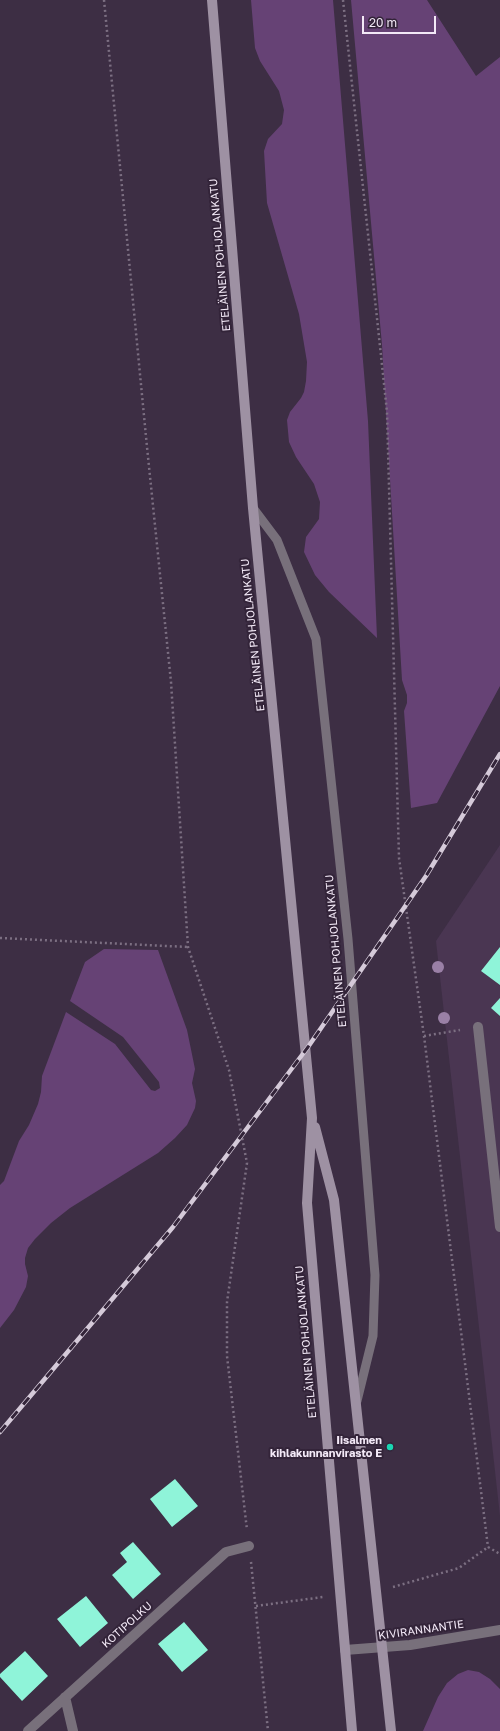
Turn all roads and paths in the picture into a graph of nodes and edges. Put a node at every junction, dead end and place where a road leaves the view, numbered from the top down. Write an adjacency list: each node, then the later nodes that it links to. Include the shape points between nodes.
1 (104, 0): 6 (path, via 171,682)
2 (212, 0): 4 (main road, ETELÄINEN POHJOLANKATU)
3 (343, 0): 8 (path, via 386,412 399,858)
4 (253, 508): 9 (main road, ETELÄINEN POHJOLANKATU); 11 (lane, ETELÄINEN POHJOLANKATU, via 277,540 316,639 348,939 375,1275 373,1336)
5 (0, 938): 6 (path)
6 (188, 948): 12 (path, via 229,1070 247,1163 226,1302 227,1356)
7 (478, 1027): 8 (path); 10 (street)
8 (424, 1036): 13 (path, via 488,1547)
9 (312, 1118): 11 (main road, ETELÄINEN POHJOLANKATU, via 334,1200); 16 (main road, ETELÄINEN POHJOLANKATU, via 307,1203)
10 (500, 1227)
11 (356, 1404): 15 (main road, ETELÄINEN POHJOLANKATU)
12 (249, 1546): 17 (street, KOTIPOLKU, via 226,1552); 20 (path)
13 (500, 1554)
14 (500, 1630): 15 (street, KIVIRANNANTIE)
15 (383, 1648): 16 (street, KIVIRANNANTIE); 22 (main road, ETELÄINEN POHJOLANKATU)
16 (345, 1650): 21 (main road, ETELÄINEN POHJOLANKATU)
17 (65, 1697): 18 (street, KOTIPOLKU); 19 (street)
18 (28, 1731)
19 (74, 1731)
20 (268, 1731)
21 (352, 1731)
22 (391, 1731)

